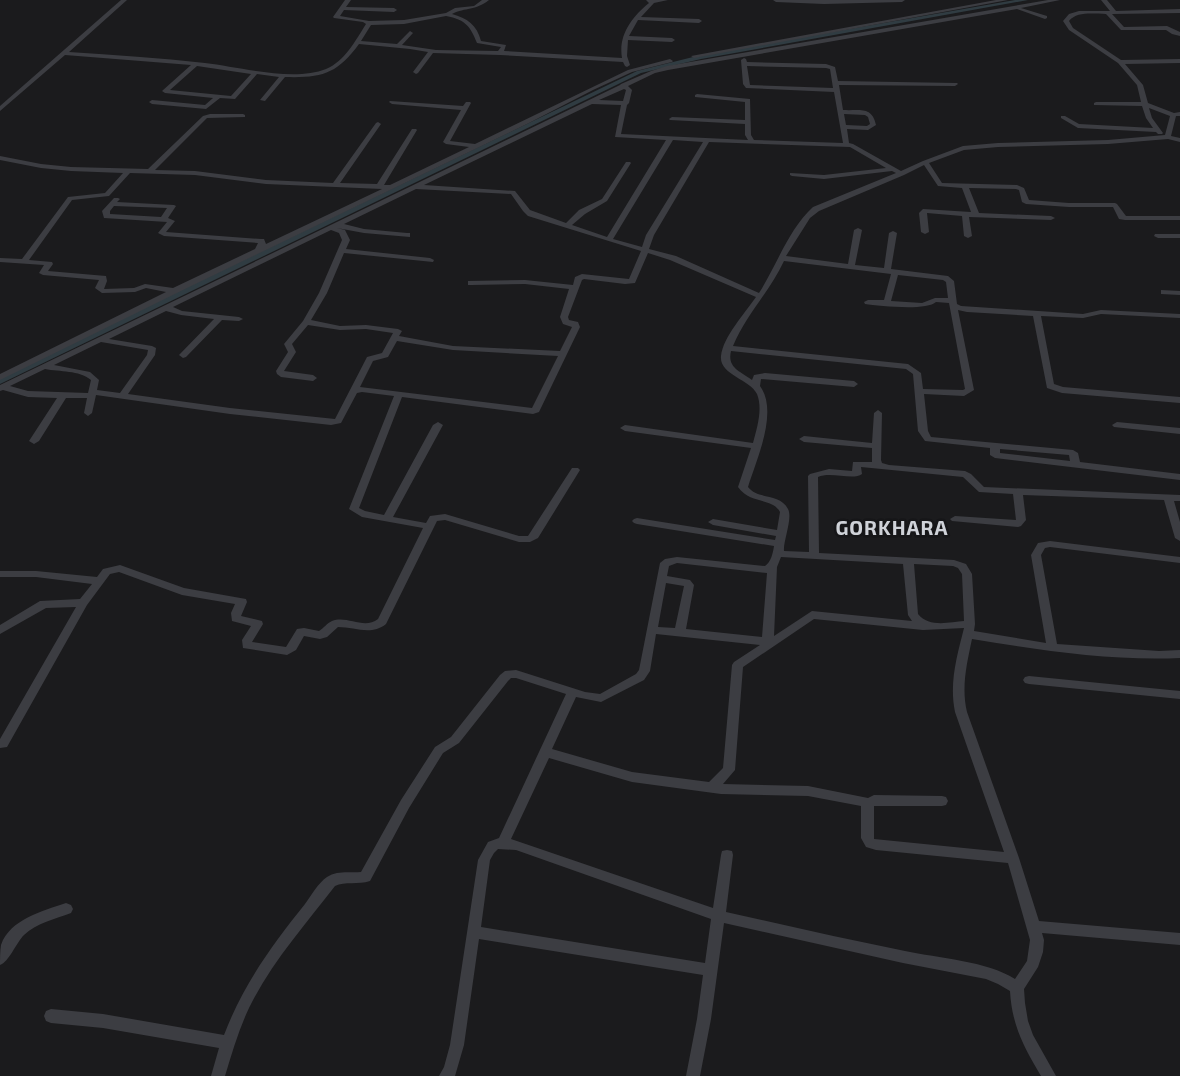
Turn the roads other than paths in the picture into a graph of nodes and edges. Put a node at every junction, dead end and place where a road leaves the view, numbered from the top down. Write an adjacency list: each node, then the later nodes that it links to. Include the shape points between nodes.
1 (124, 0): 30 (street)
2 (348, 0): 13 (street)
3 (486, 0): 17 (street, via 475,7)
4 (665, 0): 10 (street)
5 (776, 0): 6 (street)
6 (789, 0): 11 (street)
7 (902, 0): 11 (street)
8 (1056, 0): 12 (street)
9 (1104, 0): 16 (street)
10 (650, 1): 19 (street)
11 (817, 1)
12 (1009, 3): 18 (street); 31 (street, via 947,18); 40 (street, via 738,47 652,64)
13 (342, 8): 14 (street); 21 (street, via 336,17)
14 (394, 10)
15 (1180, 11): 16 (street)
16 (1111, 13): 23 (street, via 1123,29 1168,28); 34 (street, via 1079,13 1066,21 1071,29)
17 (444, 14): 21 (street, via 404,22); 29 (street, via 467,20 479,42 504,46)
18 (1045, 17)
19 (637, 18): 20 (street); 24 (street)
20 (699, 21)
21 (369, 23): 26 (street)
22 (410, 33): 27 (street)
23 (1180, 34)
24 (625, 38): 25 (street); 32 (street)
25 (672, 40)
26 (358, 42): 27 (street); 39 (street, via 338,65 327,71)
27 (399, 46): 28 (street)
28 (431, 52): 29 (street); 38 (street)
29 (500, 53): 32 (street)
30 (63, 54): 35 (street); 53 (street)
31 (741, 54): 36 (street); 40 (street)
32 (624, 60): 40 (street)
33 (1180, 61): 34 (street)
34 (1120, 62): 52 (street, via 1140,85)
35 (196, 64): 37 (street); 45 (street, via 165,91)
36 (745, 64): 43 (street, via 830,66 834,70); 43 (street, via 748,87)
37 (256, 72): 39 (street); 45 (street, via 236,97)
38 (416, 72)
39 (284, 75): 46 (street)
40 (629, 76): 42 (street); 70 (street)
41 (955, 84): 43 (street)
42 (623, 85): 49 (street); 50 (street, via 629,92)
43 (836, 86): 54 (street)
44 (697, 96): 59 (street, via 748,100)
45 (218, 97): 47 (street, via 206,107)
46 (263, 100)
47 (152, 102)
48 (392, 102): 70 (street, via 467,105 446,142)
49 (589, 102): 50 (street); 83 (street)
50 (624, 104): 64 (street, via 617,136)
51 (1096, 104): 52 (street)
52 (1145, 104): 55 (street); 63 (street, via 1146,113)
53 (0, 109)
54 (840, 112): 61 (street); 61 (street, via 867,113 873,125 868,128)
55 (1176, 114): 65 (street)
56 (243, 116): 76 (street, via 205,117)
57 (1063, 117): 63 (street, via 1078,126)
58 (672, 119): 59 (street)
59 (748, 122): 68 (street, via 748,135)
60 (378, 124): 79 (street)
61 (843, 127): 69 (street)
62 (414, 130): 81 (street)
63 (1157, 130): 65 (street)
64 (671, 138): 67 (street); 98 (street)
65 (1168, 138): 66 (street); 73 (street, via 978,146)
66 (1180, 139)
67 (707, 140): 68 (street); 99 (street, via 650,235)
68 (752, 142): 69 (street)
69 (846, 144): 74 (street)
70 (476, 146): 82 (street)
71 (0, 158): 75 (street, via 41,166)
72 (628, 162): 89 (street, via 604,200 582,212)
73 (924, 162): 78 (street); 80 (street, via 937,183)
74 (894, 169): 77 (street, via 824,177); 78 (street)
75 (128, 170): 76 (street); 105 (street, via 107,194 70,198)
76 (150, 171): 79 (street)
77 (792, 174)
78 (902, 174): 102 (street, via 816,209 807,217)
79 (335, 185): 81 (street)
80 (965, 186): 85 (street); 87 (street, via 1017,187 1022,189 1024,200 1030,203 1115,205 1125,218)
81 (379, 187): 82 (street)
82 (394, 187): 83 (street); 101 (street)
83 (414, 188): 89 (street, via 513,192 526,212); 90 (street)
84 (965, 214): 85 (street); 92 (street, via 925,212); 95 (street)
85 (976, 215): 86 (street)
86 (1051, 218)
87 (1180, 218)
88 (164, 219): 88 (street, via 107,216 106,211 114,201 172,206); 101 (street, via 171,221 164,234 261,241)
89 (568, 225): 98 (street)
90 (335, 226): 94 (street); 100 (street, via 346,240); 117 (street)
91 (858, 230): 106 (street)
92 (925, 232)
93 (893, 233): 107 (street)
94 (407, 235)
95 (968, 236)
96 (1158, 236): 97 (street)
97 (1180, 236)
98 (609, 240): 99 (street)
99 (646, 249): 109 (street, via 632,281 582,276); 113 (street)
100 (342, 251): 104 (street); 122 (street, via 331,280)
101 (257, 252): 110 (street)
102 (781, 258): 106 (street); 113 (street)
103 (0, 260): 105 (street)
104 (430, 260)
105 (24, 261): 110 (street, via 48,263 43,273 103,278 99,288 102,291 135,290 145,286)
106 (851, 267): 107 (street)
107 (891, 272): 115 (street); 116 (street, via 950,281)
108 (471, 283): 109 (street, via 525,282)
109 (574, 286): 126 (street, via 564,317 566,322 576,327)
110 (175, 291): 130 (street)
111 (1164, 292): 112 (street)
112 (1180, 293)
113 (760, 296): 125 (street)
114 (868, 302): 115 (street)
115 (888, 303): 116 (street, via 922,305 935,300)
116 (953, 303): 118 (street, via 967,310); 134 (street, via 970,390 964,393)
117 (167, 308): 120 (street, via 181,313); 124 (street)
118 (1036, 313): 119 (street); 139 (street, via 1050,386 1062,390)
119 (1180, 316)
120 (220, 317): 121 (street); 127 (street)
121 (239, 319)
122 (306, 322): 123 (street, via 340,328 395,329 398,331); 129 (street, via 288,344 292,352 280,372)
123 (395, 338): 126 (street, via 453,348); 133 (street, via 386,354 370,359)
124 (101, 340): 128 (street); 138 (street, via 152,348 151,355)
125 (729, 348): 132 (street, via 725,362 729,368); 134 (street, via 908,367 917,373)
126 (564, 354): 136 (street, via 533,411)
127 (183, 355)
128 (45, 367): 130 (street); 135 (street, via 86,372 95,380)
129 (313, 378)
130 (1, 384): 137 (street, via 28,394)
131 (854, 384): 132 (street, via 764,376 757,377)
132 (756, 386): 149 (street, via 762,395 763,407)
133 (354, 391): 136 (street, via 362,389); 138 (street, via 338,421 331,422)
134 (918, 391): 153 (street, via 923,431 928,439 995,446 995,455)
135 (92, 394): 137 (street); 138 (street); 141 (street)
136 (399, 394): 157 (street, via 354,509)
137 (63, 395): 148 (street)
138 (122, 396)
139 (1178, 400): 140 (street)
140 (1180, 410)
141 (88, 413)
142 (878, 413): 150 (street)
143 (438, 425): 157 (street)
144 (1117, 425): 146 (street)
145 (625, 428): 149 (street)
146 (1180, 432)
147 (804, 438): 150 (street)
148 (34, 441)
149 (755, 446): 163 (street, via 743,487 751,495 783,506 785,512)
150 (877, 446): 151 (street)
151 (879, 465): 154 (street, via 965,474 982,490); 164 (street, via 856,464 857,474 818,472 814,476)
152 (575, 470): 161 (street, via 530,539 445,517 433,518)
153 (1180, 477)
154 (1018, 492): 155 (street); 158 (street, via 1021,520 1018,524)
155 (1168, 498): 156 (street); 162 (street)
156 (1180, 498)
157 (387, 519): 161 (street)
158 (955, 519)
159 (637, 521): 163 (street)
160 (713, 522): 163 (street)
161 (428, 526): 170 (street, via 378,625 339,623 330,625 320,635 300,632 293,647 287,651 248,645 247,640 258,624 236,618 242,604 239,600 182,591 120,568 107,571)
162 (1180, 538)
163 (779, 543): 164 (street, via 783,554); 167 (street)
164 (814, 556): 165 (street)
165 (908, 560): 172 (street, via 913,616); 173 (street, via 954,562 962,566 966,574)
166 (1180, 560): 177 (street, via 1042,545 1036,555)
167 (772, 567): 169 (street, via 757,570 677,560 664,565); 176 (street, via 767,639)
168 (0, 574): 170 (street, via 36,574)
169 (662, 579): 175 (street); 176 (street, via 689,585)
170 (98, 581): 171 (street)
171 (83, 603): 174 (street, via 44,604); 182 (street)
172 (923, 626): 173 (street); 184 (street, via 812,615 738,665 729,770)
173 (969, 629): 177 (street); 189 (street, via 959,672 958,699)
174 (0, 630)
175 (652, 630): 176 (street); 180 (street, via 640,677 601,698)
176 (680, 633)
177 (1052, 648): 178 (street)
178 (1180, 654)
179 (1029, 680): 181 (street)
180 (573, 692): 183 (street); 199 (street, via 516,674 504,678 455,740 439,750 365,877 341,877 330,882 250,992)
181 (1180, 695)
182 (3, 744)
183 (545, 752): 184 (street, via 632,777); 187 (street)
184 (711, 788): 186 (street, via 808,791)
185 (942, 801): 186 (street, via 874,800)
186 (869, 804): 189 (street, via 867,838 870,843)
187 (503, 843): 191 (street); 193 (street, via 493,844 487,850)
188 (727, 855): 191 (street)
189 (1013, 858): 192 (street)
190 (66, 909): 195 (street, via 28,922 15,935)
191 (719, 916): 196 (street); 197 (street, via 986,973)
192 (1034, 926): 194 (street); 197 (street, via 1037,940 1033,963)
193 (474, 932): 196 (street); 201 (street, via 457,1044)
194 (1180, 939)
195 (0, 959)
196 (710, 970): 202 (street)
197 (1017, 988): 203 (street, via 1021,1021 1027,1038)
198 (51, 1016): 199 (street, via 103,1021)
199 (227, 1042): 200 (street)
200 (218, 1076)
201 (446, 1076)
202 (694, 1076)
203 (1049, 1076)

